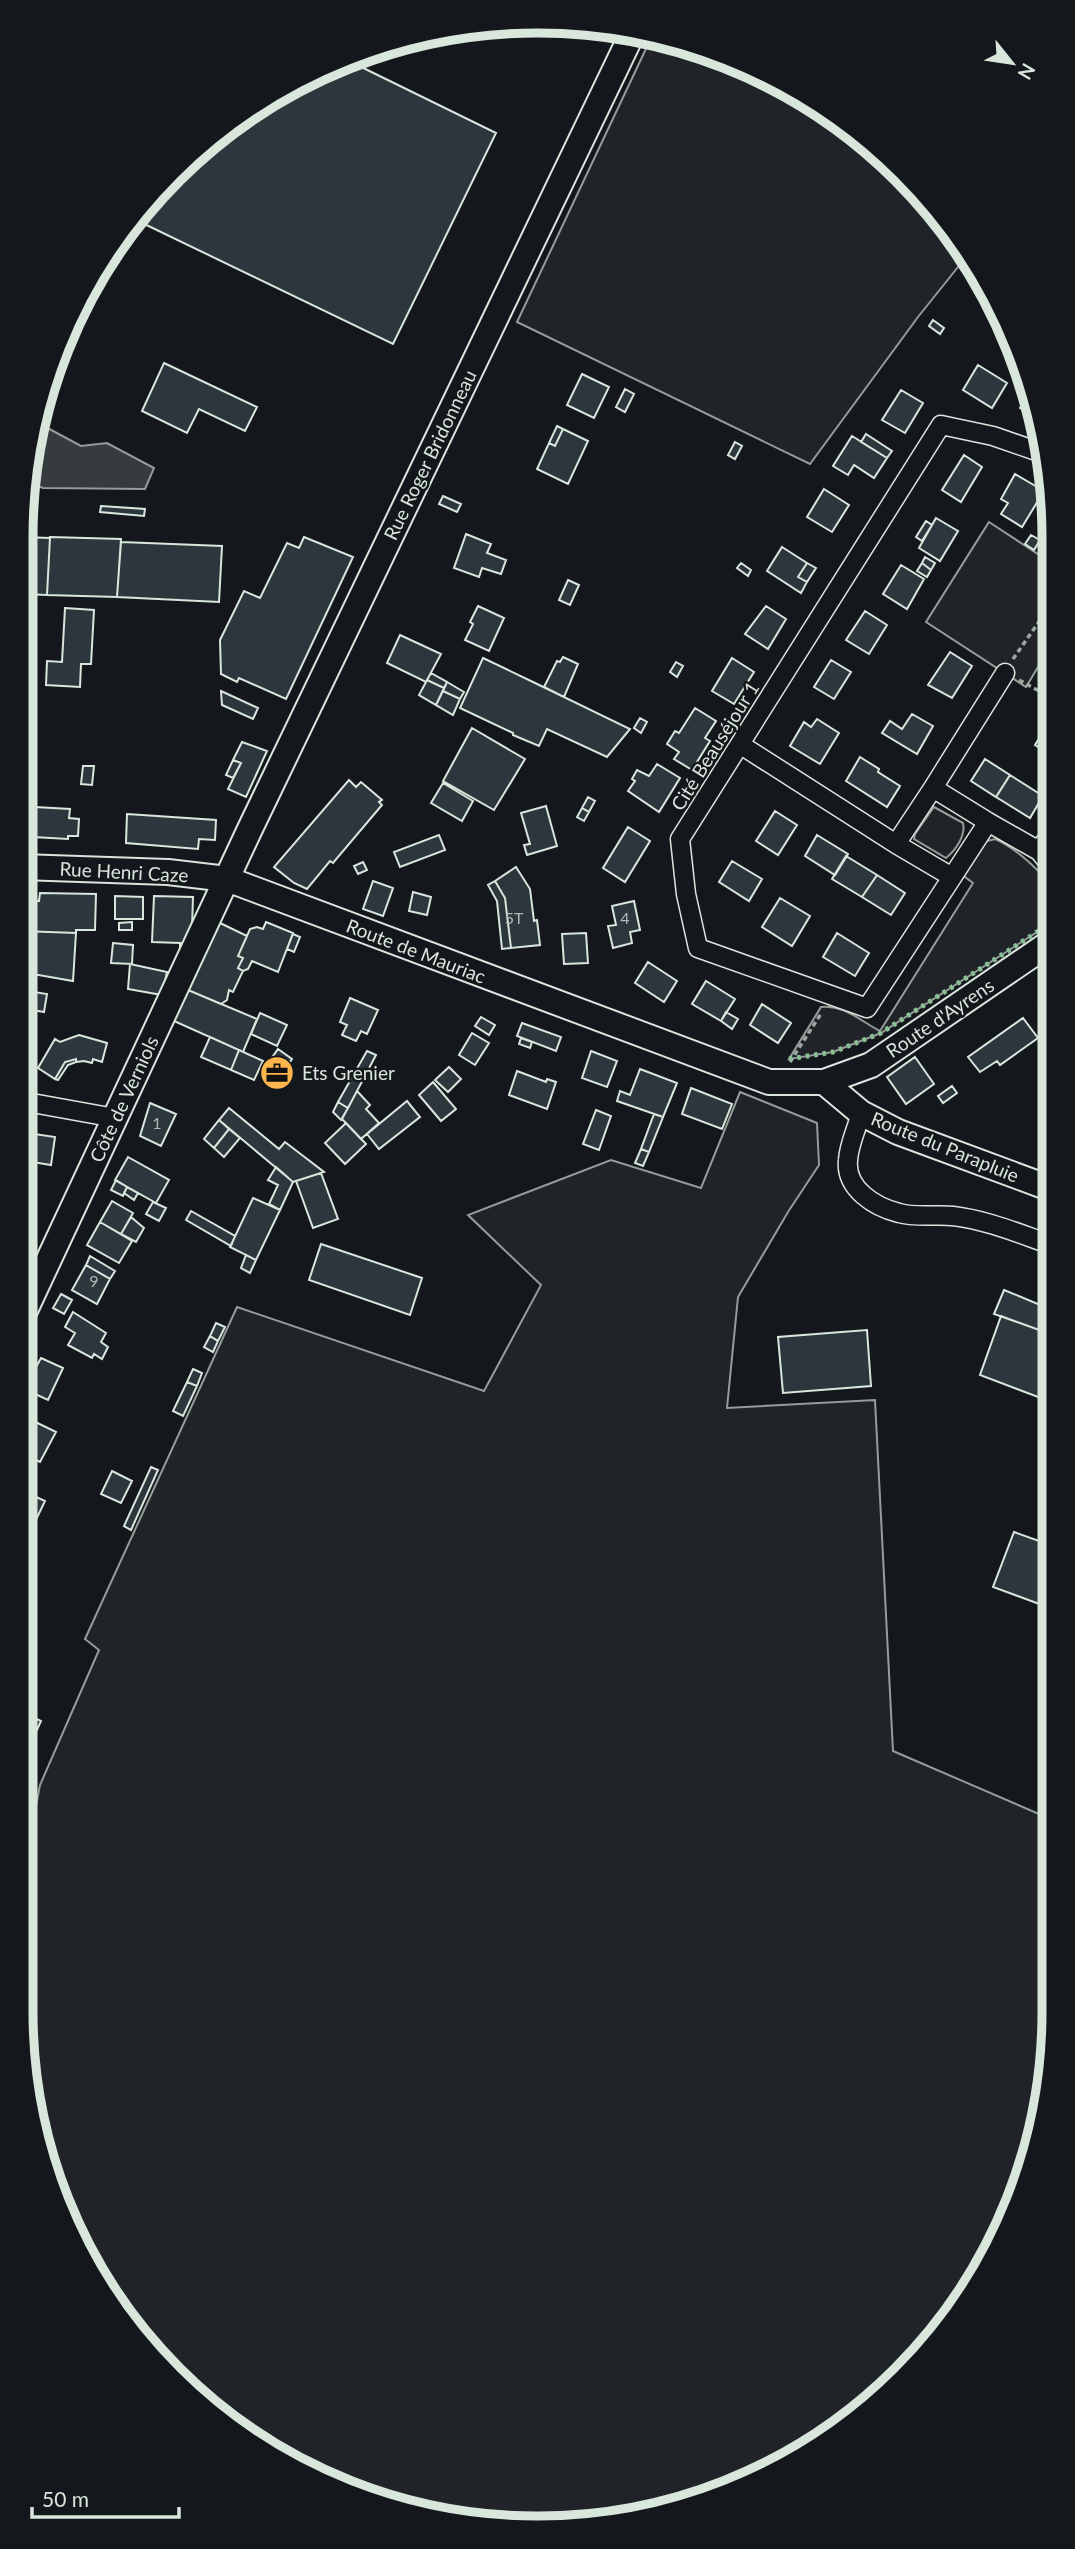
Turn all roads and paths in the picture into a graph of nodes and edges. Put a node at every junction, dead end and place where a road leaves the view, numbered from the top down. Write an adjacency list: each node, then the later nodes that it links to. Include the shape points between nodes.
1 (628, 42): 15 (street, Rue Roger Bridonneau)
2 (1034, 450): 6 (street, Cité Beauséjour 1, via 941,425)
3 (1042, 618): 4 (path)
4 (1005, 673): 5 (path); 7 (street)
5 (1042, 694)
6 (741, 745): 9 (street); 17 (street, Cité Beauséjour 1, via 680,839 698,948)
7 (933, 788): 8 (street); 9 (street)
8 (988, 821): 11 (street); 14 (street, Cité Beauséjour 1)
9 (896, 844): 14 (street)
10 (1042, 846): 11 (street)
11 (1039, 851): 12 (street)
12 (1042, 855)
13 (33, 867): 15 (street, Rue Henri Caze)
14 (952, 877): 17 (street, Cité Beauséjour 1, via 867,1008)
15 (227, 879): 18 (street, Route de Mauriac); 22 (street, Côte de Verniols)
16 (1042, 949): 19 (street, Route d'Ayrens, via 870,1065)
17 (832, 996): 18 (path)
18 (779, 1082): 19 (street)
19 (824, 1082): 21 (street, Route du Parapluie)
20 (33, 1103): 22 (street)
21 (861, 1113): 23 (street, Route du Parapluie, via 898,1132); 24 (street, via 848,1162 851,1181 862,1195 901,1214 976,1220)
22 (115, 1118): 25 (street, Côte de Verniols)
23 (1042, 1185)
24 (1042, 1242)
25 (33, 1286)

